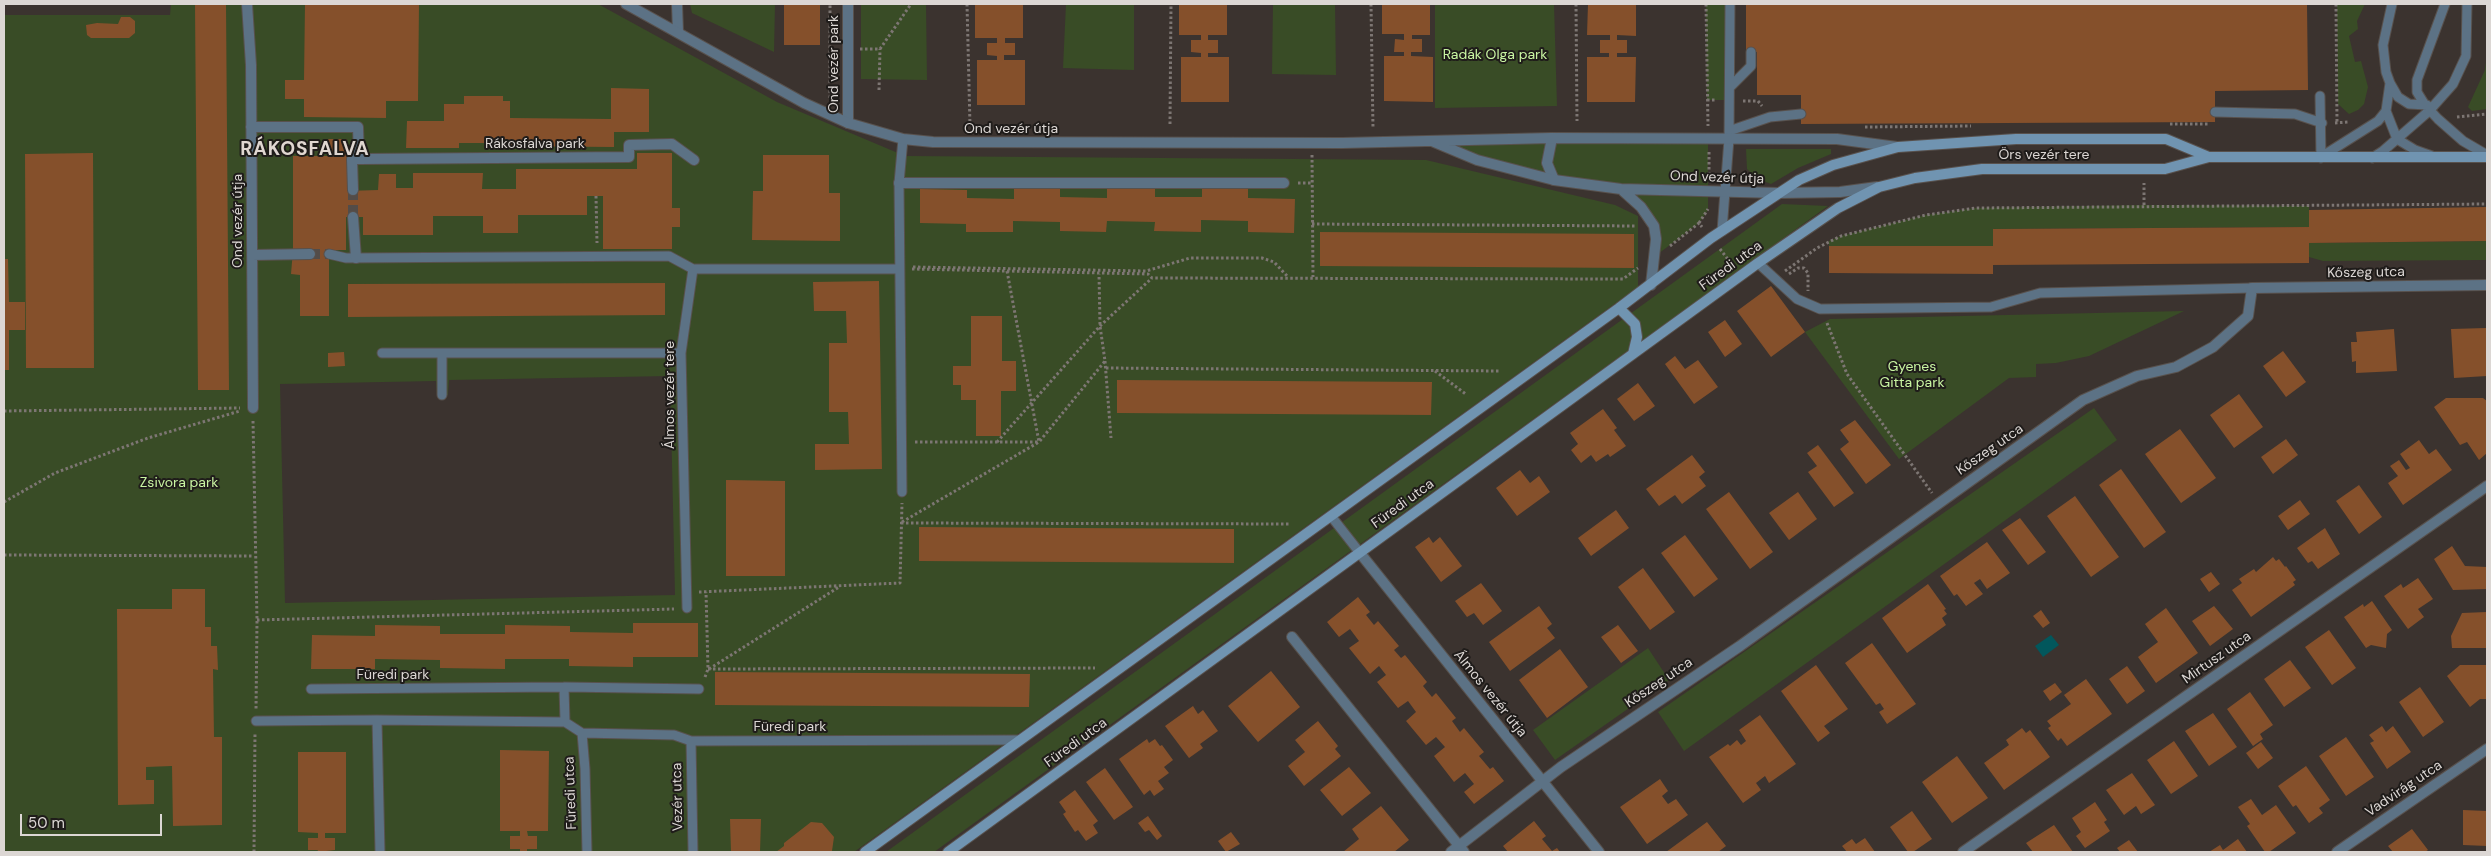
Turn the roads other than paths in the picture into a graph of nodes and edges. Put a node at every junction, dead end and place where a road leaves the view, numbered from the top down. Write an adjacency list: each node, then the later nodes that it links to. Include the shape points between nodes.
1 (246, 4): 20 (street, Ond vezér útja, via 251,65)
2 (626, 4): 9 (street, Ond vezér útja)
3 (678, 4): 9 (street)
4 (848, 4): 19 (street, Ond vezér park)
5 (1730, 4): 12 (lane)
6 (2392, 4): 11 (lane, Örs vezér tere, via 2383,45)
7 (2445, 4): 14 (lane, Örs vezér tere, via 2417,80 2417,92)
8 (2467, 4): 14 (lane, via 2466,56 2454,84)
9 (678, 32): 19 (street, Ond vezér útja)
10 (1751, 52): 12 (lane, via 1752,66)
11 (2390, 83): 14 (lane, Örs vezér tere, via 2398,96 2409,104); 15 (lane, Örs vezér tere)
12 (1730, 87): 21 (lane)
13 (2320, 96): 18 (lane)
14 (2427, 108): 24 (lane); 27 (lane, Örs vezér tere, via 2463,141)
15 (2386, 111): 24 (lane, Örs vezér tere); 29 (lane, via 2378,121)
16 (2215, 112): 18 (lane, via 2296,114)
17 (1801, 114): 21 (lane, via 1770,117)
18 (2322, 123): 29 (lane)
19 (848, 124): 23 (street, Ond vezér útja)
20 (251, 127): 32 (street, via 358,127); 46 (street, Ond vezér útja)
21 (1729, 135): 22 (street, Ond vezér útja, via 1708,139); 26 (street, Örs vezér tere, via 1837,139); 40 (lane)
22 (1552, 138): 25 (street, Ond vezér útja); 34 (street, via 1547,162)
23 (903, 139): 25 (street, Ond vezér útja, via 933,142); 35 (lane)
24 (2397, 139): 30 (lane); 31 (lane, Örs vezér tere)
25 (1428, 140): 34 (street, Ond vezér útja, via 1477,160)
26 (1898, 148): 28 (main road, Örs vezér tere, via 2016,139 2145,138 2166,139); 41 (main road, Örs vezér tere, via 1822,169)
27 (2487, 156): 31 (main road, Örs vezér tere)
28 (2209, 157): 29 (main road, Örs vezér tere); 37 (main road, Örs vezér tere, via 2165,169 1982,169 1915,178)
29 (2321, 158): 30 (main road, Örs vezér tere)
30 (2372, 158): 31 (main road, Örs vezér tere)
31 (2437, 158)
32 (359, 159): 33 (street, Rákosfalva park, via 629,157 629,145 672,144); 39 (street, via 352,159)
33 (694, 160)
34 (1554, 180): 38 (street, Ond vezér útja)
35 (899, 183): 36 (street); 50 (lane)
36 (1284, 183)
37 (1880, 187): 41 (street, Ond vezér útja, via 1840,192); 48 (main road, Füredi utca, via 1838,208)
38 (1621, 189): 40 (street, Ond vezér útja); 51 (street, via 1654,226 1656,239)
39 (353, 190)
40 (1725, 192): 41 (street, Ond vezér útja); 43 (lane)
41 (1779, 193): 43 (main road)
42 (353, 217): 47 (street)
43 (1722, 231): 51 (main road)
44 (310, 254): 46 (street)
45 (329, 254): 47 (lane)
46 (252, 255): 60 (street, Ond vezér útja)
47 (351, 258): 49 (lane, via 670,256)
48 (1758, 263): 53 (lane, via 1797,299 1820,309 1991,307 2040,293); 58 (main road, Füredi utca)
49 (693, 269): 50 (lane); 57 (lane, Álmos vezér tere)
50 (899, 269): 62 (lane)
51 (1651, 285): 54 (main road)
52 (2487, 286): 53 (street, Kőszeg utca)
53 (2252, 288): 77 (street, Kőszeg utca, via 2248,316 2213,347 2176,367 2137,376 2083,400)
54 (1620, 308): 58 (main road, via 1635,324); 63 (main road)
55 (382, 353): 56 (lane)
56 (442, 353): 57 (lane); 59 (lane)
57 (681, 353): 65 (lane, Álmos vezér tere)
58 (1634, 354): 64 (main road, Füredi utca)
59 (442, 395)
60 (253, 408)
61 (2487, 486): 85 (street, Mirtusz utca)
62 (902, 492)
63 (1331, 516): 64 (lane); 74 (main road)
64 (1360, 553): 77 (street, Álmos vezér útja); 83 (main road, Füredi utca)
65 (687, 608)
66 (1292, 637): 78 (street)
67 (564, 687): 68 (lane, Füredi park); 69 (lane, Füredi park); 72 (lane)
68 (699, 688)
69 (311, 689)
70 (377, 720): 71 (lane); 72 (lane); 79 (lane)
71 (256, 721)
72 (565, 722): 73 (lane)
73 (582, 733): 75 (lane, Füredi park, via 674,735); 80 (lane, Füredi utca)
74 (1020, 740): 75 (lane, Füredi park); 82 (main road)
75 (691, 741): 81 (lane, Vezér utca)
76 (2487, 749): 86 (street, Vadvirág utca)
77 (1544, 782): 78 (street, Kőszeg utca); 84 (street, Álmos vezér útja)
78 (1458, 850)
79 (380, 852)
80 (587, 852)
81 (693, 852)
82 (865, 852)
83 (948, 852)
84 (1599, 852)
85 (1963, 852)
86 (2337, 852)

